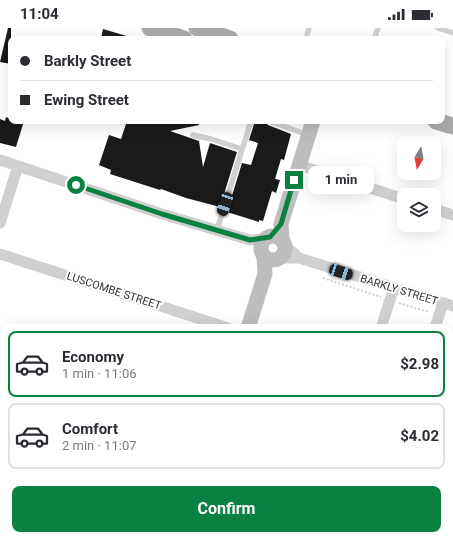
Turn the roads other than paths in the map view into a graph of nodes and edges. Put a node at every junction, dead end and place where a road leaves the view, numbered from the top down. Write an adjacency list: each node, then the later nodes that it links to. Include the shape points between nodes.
1 (150, 28): 5 (main road)
2 (197, 28): 6 (main road)
3 (438, 28): 4 (lane)
4 (453, 33)
5 (175, 36)
6 (221, 36)
7 (250, 124): 11 (lane)
8 (287, 124): 9 (lane)
9 (311, 128): 13 (street)
10 (193, 135): 11 (lane)
11 (242, 149): 19 (lane)
12 (0, 160): 14 (street)
13 (299, 165): 15 (street); 20 (street)
14 (18, 166): 18 (street); 19 (street)
15 (397, 197)
16 (441, 211): 17 (street)
17 (453, 215)
18 (0, 223)
19 (217, 230): 20 (street)
20 (273, 248): 22 (street, BARKLY STREET); 25 (street)
21 (0, 254): 24 (street, LUSCOMBE STREET)
22 (394, 287): 23 (street, BARKLY STREET); 26 (street)
23 (448, 304): 27 (street)
24 (216, 324)
25 (249, 324)
26 (382, 324)
27 (436, 324)

